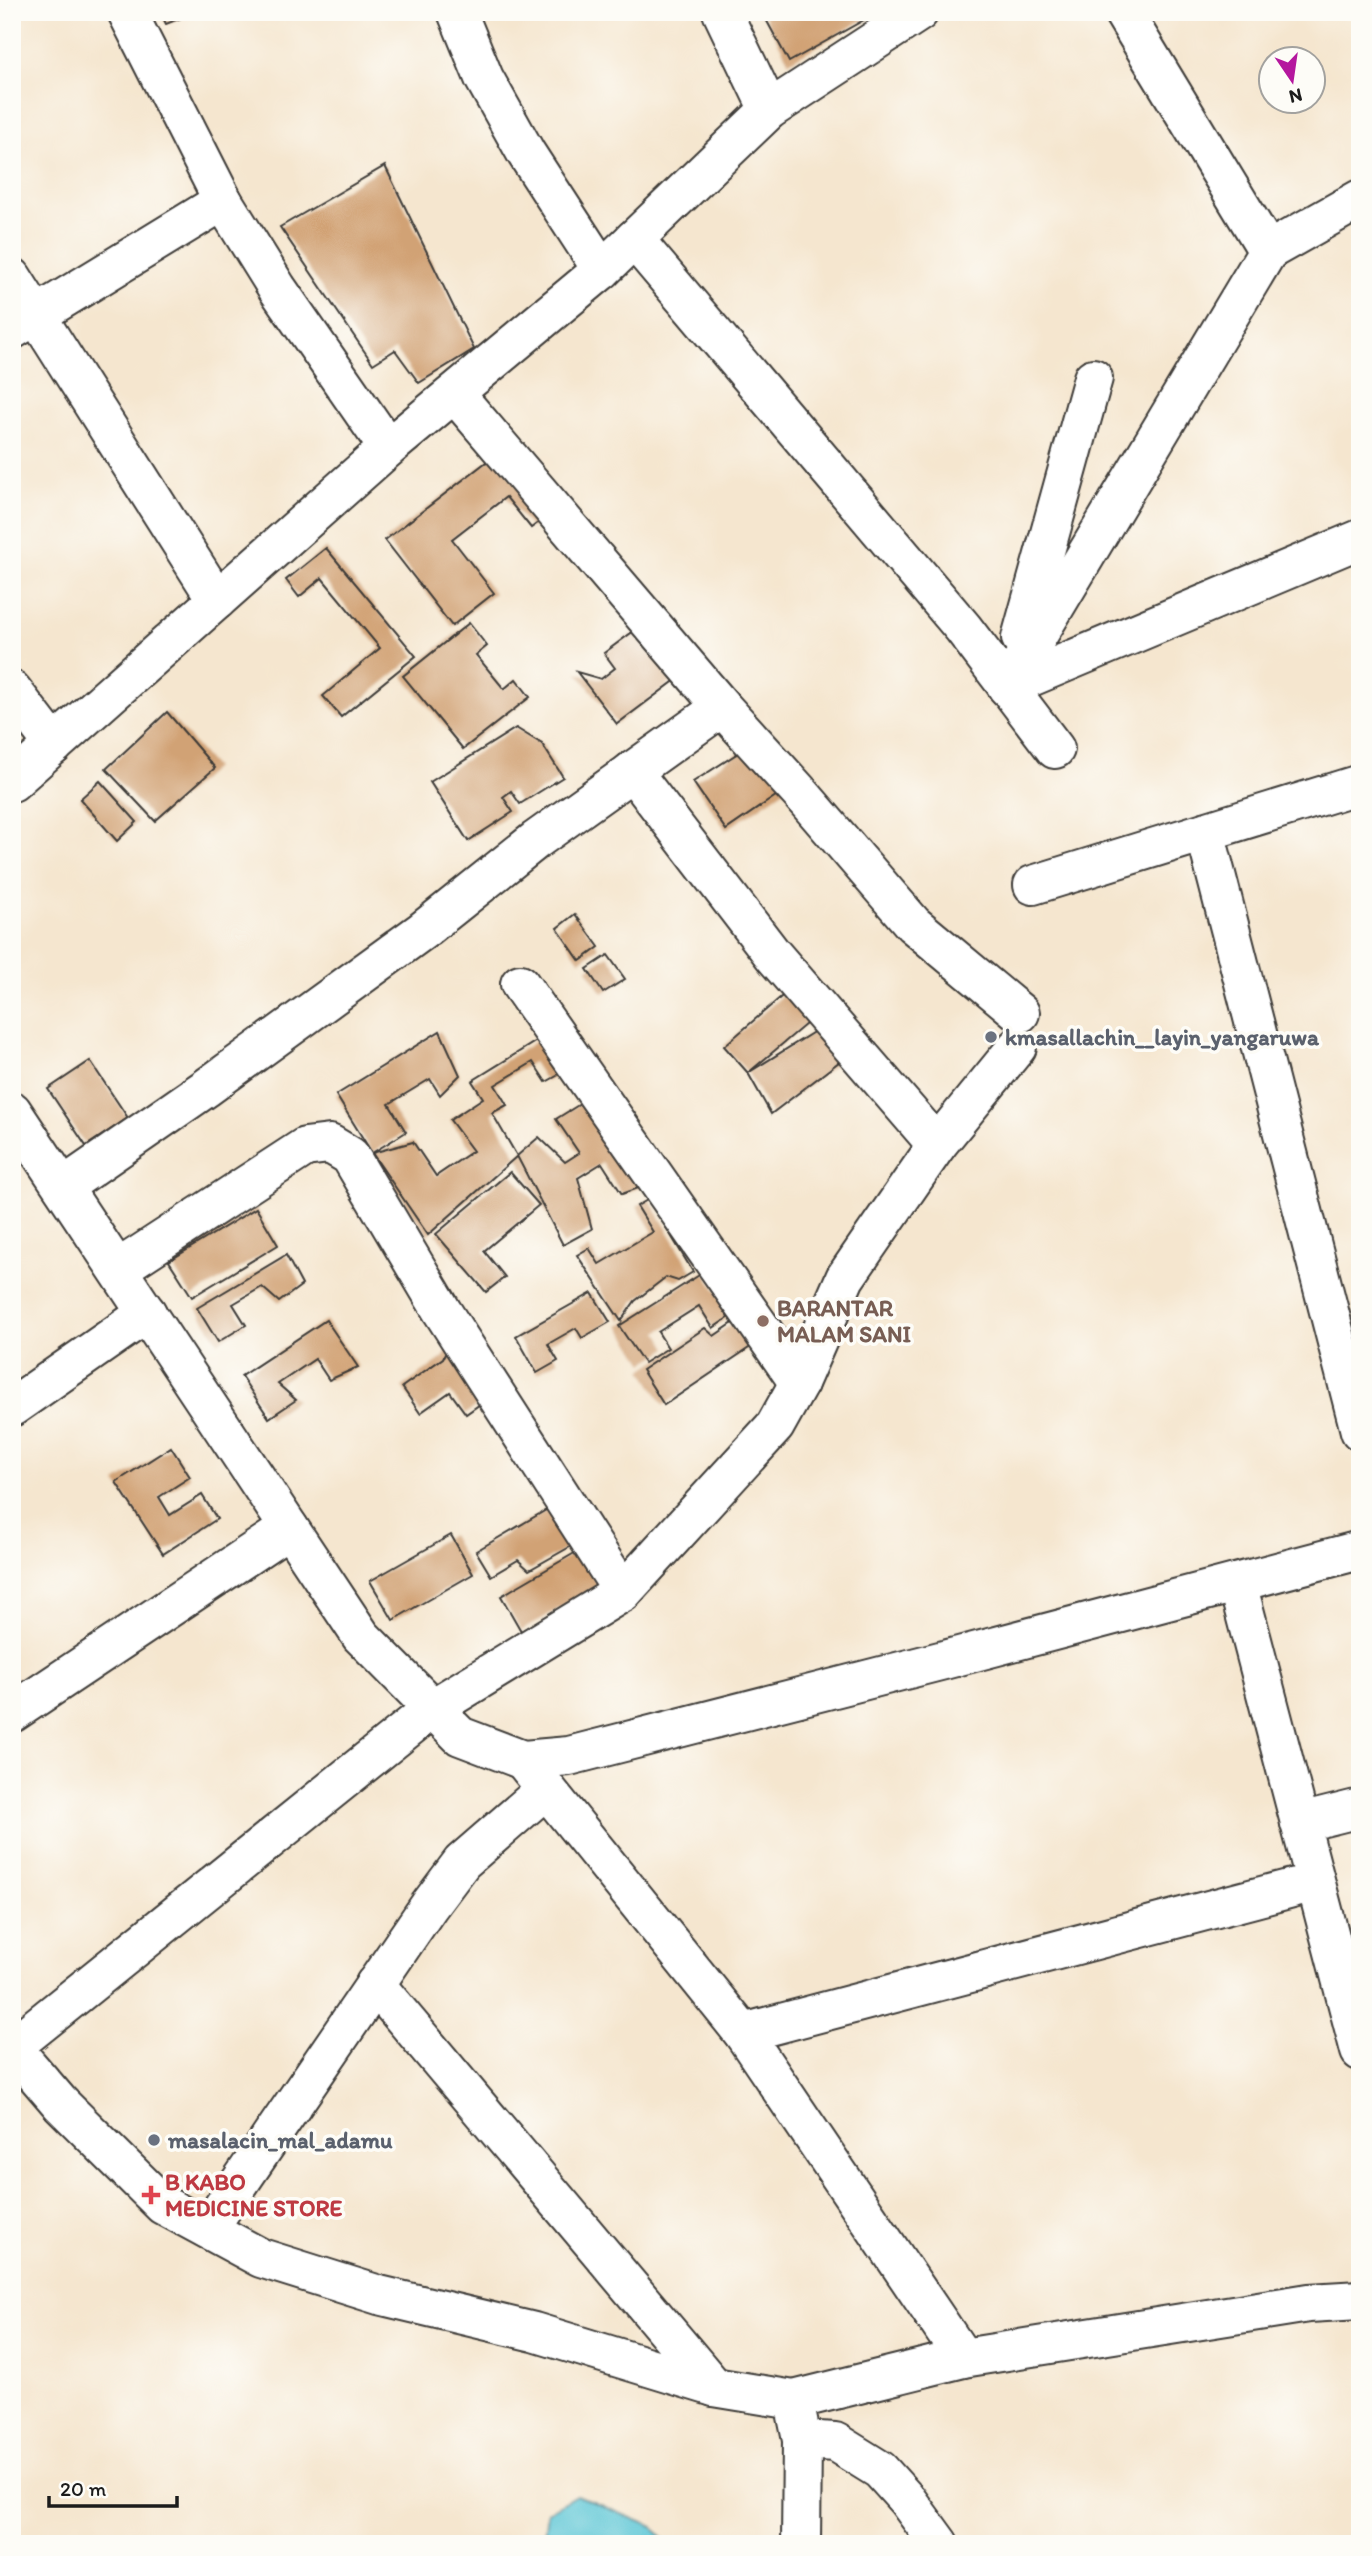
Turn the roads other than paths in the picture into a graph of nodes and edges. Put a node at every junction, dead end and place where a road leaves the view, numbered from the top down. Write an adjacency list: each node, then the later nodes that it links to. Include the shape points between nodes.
1 (127, 12): 8 (street)
2 (457, 12): 11 (street, via 484,78 526,153)
3 (722, 12): 6 (street)
4 (919, 12): 6 (street)
5 (1123, 12): 10 (street)
6 (769, 110): 9 (street)
7 (1360, 199): 10 (street)
8 (223, 201): 13 (street); 16 (street)
9 (634, 239): 11 (street); 20 (street, via 963,628)
10 (1268, 251): 20 (street)
11 (602, 270): 15 (street)
12 (12, 277): 13 (street)
13 (24, 322): 18 (street)
14 (1093, 378): 20 (street)
15 (455, 394): 16 (street); 22 (street)
16 (388, 448): 18 (street)
17 (1360, 538): 19 (street); 20 (street)
18 (217, 600): 23 (street)
19 (1087, 639)
20 (1007, 687): 24 (street)
21 (12, 690): 23 (street)
22 (722, 707): 25 (street); 32 (street, via 913,925 1018,1030)
23 (54, 746): 26 (street)
24 (1055, 749)
25 (632, 771): 32 (street, via 773,955); 33 (street, via 422,931)
26 (12, 782)
27 (1360, 783): 28 (street)
28 (1205, 832): 29 (street); 38 (street)
29 (1033, 885)
30 (520, 984): 36 (street)
31 (15, 1122): 33 (street)
32 (937, 1145): 36 (street, via 845,1278)
33 (63, 1186): 34 (street)
34 (118, 1269): 35 (street); 42 (street, via 305,1147 330,1144 350,1156 442,1311)
35 (147, 1313): 37 (street); 39 (street)
36 (799, 1383): 42 (street, via 775,1426)
37 (12, 1407)
38 (1360, 1431)
39 (289, 1528): 43 (street, via 361,1636); 44 (street)
40 (1360, 1550): 41 (street)
41 (1237, 1583): 45 (street, via 569,1756); 47 (street)
42 (623, 1592): 43 (street)
43 (433, 1708): 45 (street, via 460,1736); 52 (street, via 12,2047 60,2103 163,2205)
44 (12, 1713)
45 (535, 1775): 49 (street, via 462,1862); 50 (street)
46 (1360, 1808): 47 (street)
47 (1300, 1823): 48 (street)
48 (1315, 1882): 50 (street); 51 (street)
49 (375, 1984): 52 (street); 55 (street)
50 (743, 2034): 54 (street)
51 (1360, 2052)
52 (208, 2230): 55 (street, via 261,2258 380,2295 534,2332)
53 (1360, 2300): 54 (street, via 1309,2303)
54 (963, 2358): 56 (street)
55 (714, 2387): 56 (street)
56 (794, 2400): 57 (street)
57 (802, 2440): 58 (street); 59 (street, via 835,2442 880,2470)
58 (801, 2544)
59 (939, 2544)

